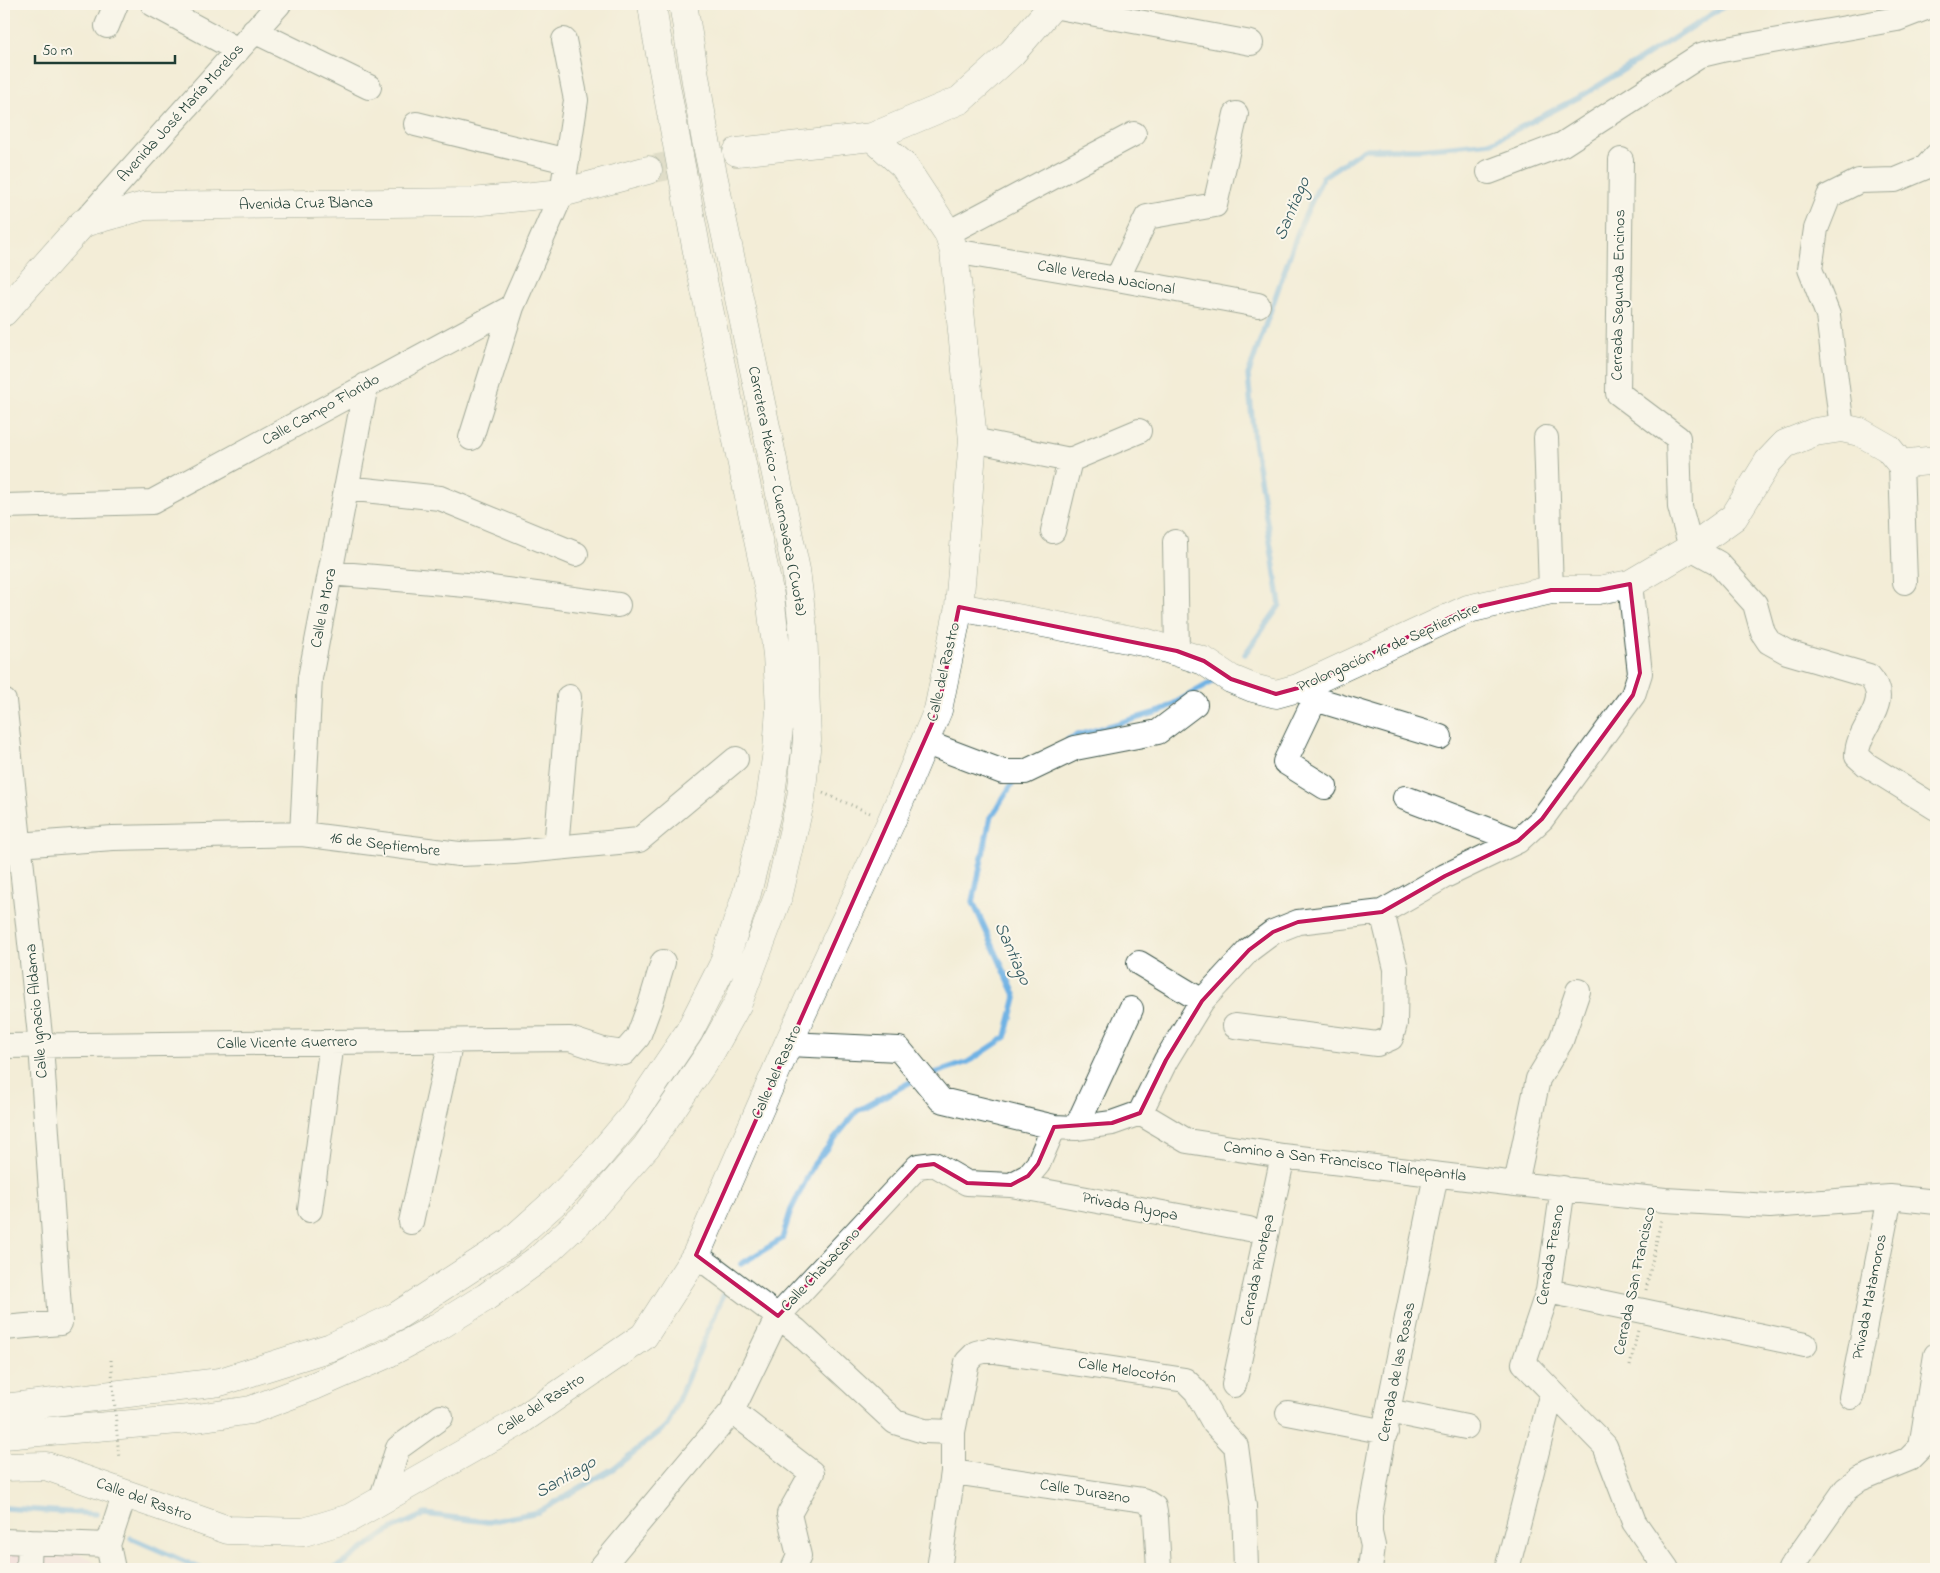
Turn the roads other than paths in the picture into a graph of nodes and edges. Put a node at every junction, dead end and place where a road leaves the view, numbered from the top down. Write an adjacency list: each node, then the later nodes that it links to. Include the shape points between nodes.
1 (116, 4): 8 (street)
2 (153, 4): 12 (street)
3 (279, 4): 9 (street, Avenida José María Morelos)
4 (652, 4): 100 (main road, Carretera México - Cuernavaca (Cuota), via 698,257 770,596 777,655 780,708 770,800 723,965 689,1032 631,1118 596,1160 509,1243 397,1316 330,1347 220,1382)
5 (683, 4): 107 (main road, Carretera México - Cuernavaca (Cuota), via 707,146 796,570 803,628 807,740 801,798 779,894 738,1003 712,1050 646,1147 586,1215 541,1257 436,1328 377,1359 251,1410 190,1419)
6 (1936, 4): 23 (street, via 1897,19 1701,55 1563,144)
7 (1054, 5): 11 (street); 17 (main road, via 1012,53 960,100)
8 (106, 26)
9 (254, 31): 12 (street, Avenida José María Morelos); 13 (street)
10 (564, 40): 21 (street, via 576,100)
11 (1251, 43)
12 (238, 50): 25 (street, Avenida José María Morelos)
13 (369, 87)
14 (1236, 114): 27 (street, via 1215,205 1147,217)
15 (416, 124): 21 (street)
16 (1134, 134): 26 (street)
17 (872, 137): 18 (main road); 26 (main road, Calle del Rastro, via 904,166)
18 (737, 152)
19 (1936, 156): 32 (street, via 1926,167 1895,180 1859,181 1829,196 1816,229 1810,269 1828,314)
20 (1621, 160): 44 (street, Cerrada Segunda Encinos, via 1618,393 1678,438 1680,507)
21 (567, 161): 24 (street)
22 (648, 170): 24 (main road, Avenida Cruz Blanca)
23 (1489, 172)
24 (562, 193): 25 (main road, Avenida Cruz Blanca, via 472,202 144,206); 28 (street)
25 (83, 223): 30 (main road)
26 (951, 242): 27 (street, Calle Vereda Nacional); 36 (main road, Calle del Rastro)
27 (1117, 279): 29 (street, Calle Vereda Nacional)
28 (512, 306): 31 (street, Calle Campo Florido); 34 (street)
29 (1258, 306)
30 (4, 312)
31 (366, 385): 40 (street, Calle la Mora); 41 (street, Calle Campo Florido, via 152,502)
32 (1842, 428): 39 (main road, Prolongación 16 de Septiembre, via 1860,432 1888,448); 44 (main road, Prolongación 16 de Septiembre, via 1815,432 1785,444 1768,462 1734,517)
33 (1139, 431): 37 (street)
34 (471, 438)
35 (1546, 438): 49 (street)
36 (973, 440): 37 (street); 51 (main road, Calle del Rastro)
37 (1070, 460): 42 (street)
38 (1936, 460): 39 (main road)
39 (1901, 464): 47 (street)
40 (346, 488): 45 (street, via 440,498); 46 (street, Calle la Mora)
41 (4, 506)
42 (1052, 530)
43 (1174, 542): 52 (street)
44 (1691, 548): 48 (main road, Prolongación 16 de Septiembre); 62 (street, via 1718,562 1755,604 1763,633 1769,642 1787,652 1869,676 1878,690 1878,702 1857,748 1858,756)
45 (576, 554)
46 (330, 573): 50 (street, via 477,586); 63 (street, Calle la Mora, via 310,678)
47 (1905, 582)
48 (1630, 584): 49 (main road, Prolongación 16 de Septiembre, via 1599,590); 64 (street, via 1640,673 1633,694 1542,819)
49 (1551, 590): 53 (main road, Prolongación 16 de Septiembre, via 1468,609)
50 (618, 605)
51 (959, 607): 52 (main road, Prolongación 16 de Septiembre); 58 (main road, Calle del Rastro, via 938,710)
52 (1177, 651): 53 (main road, Prolongación 16 de Septiembre, via 1204,660 1253,688 1276,694)
53 (1306, 694): 57 (street); 60 (street, via 1285,762)
54 (569, 697): 66 (street)
55 (4, 700): 65 (street, Calle Ignacio Aldama)
56 (1195, 704): 58 (street, via 1158,732 1075,748 1025,772 1003,772)
57 (1440, 737)
58 (924, 742): 76 (main road, Calle del Rastro, via 891,822)
59 (736, 758): 66 (street, 16 de Septiembre, via 639,840)
60 (1325, 787)
61 (1405, 798): 64 (street)
62 (1936, 808)
63 (302, 834): 65 (street, 16 de Septiembre, via 113,838); 66 (street, 16 de Septiembre, via 459,854)
64 (1518, 841): 67 (street, via 1445,876)
65 (12, 846): 77 (street, Calle Ignacio Aldama)
66 (556, 848)
67 (1382, 912): 71 (street, via 1298,922 1273,932 1249,950); 73 (street, via 1396,969 1391,1038 1377,1044)
68 (663, 962): 74 (street, Calle Vicente Guerrero, via 638,1037 624,1053 570,1039)
69 (1139, 963): 71 (street)
70 (1578, 991): 83 (street, via 1561,1041 1538,1079)
71 (1202, 1001): 79 (street, via 1166,1060)
72 (1131, 1009): 80 (street)
73 (1235, 1026)
74 (451, 1041): 75 (street, Calle Vicente Guerrero); 89 (street)
75 (332, 1042): 77 (street, Calle Vicente Guerrero); 88 (street)
76 (788, 1044): 80 (street, via 899,1049 942,1100); 91 (main road, Calle del Rastro)
77 (41, 1045): 78 (street, Calle Vicente Guerrero); 94 (street, Calle Ignacio Aldama, via 60,1323)
78 (4, 1046)
79 (1140, 1113): 80 (street, via 1112,1123); 81 (street, Camino a San Francisco Tlalnepantla, via 1188,1141)
80 (1065, 1127): 84 (street, via 1028,1176)
81 (1283, 1156): 82 (street, Camino a San Francisco Tlalnepantla); 97 (street, Cerrada Pinotepa)
82 (1436, 1175): 83 (street, Camino a San Francisco Tlalnepantla); 104 (street, Cerrada de las Rosas)
83 (1516, 1184): 85 (street, Camino a San Francisco Tlalnepantla)
84 (1011, 1185): 90 (street, Privada Ayopa); 93 (street, Calle Chabacano, via 967,1184 934,1164 918,1166)
85 (1563, 1188): 86 (street, Camino a San Francisco Tlalnepantla, via 1665,1200 1770,1206); 92 (street, Cerrada Fresno)
86 (1890, 1197): 87 (street, Camino a San Francisco Tlalnepantla); 99 (street, Privada Matamoros)
87 (1936, 1202)
88 (310, 1210)
89 (411, 1222)
90 (1249, 1229)
91 (696, 1255): 93 (street); 111 (main road, Calle del Rastro, via 644,1336 517,1423)
92 (1548, 1292): 95 (street); 98 (street, Cerrada Fresno, via 1524,1363)
93 (778, 1316): 101 (street, Calle Chabacano); 106 (street, via 895,1422 924,1431)
94 (4, 1328)
95 (1805, 1344)
96 (1936, 1355): 124 (street, via 1921,1447 1909,1459 1860,1479 1846,1489)
97 (1234, 1384)
98 (1552, 1392): 122 (street); 123 (street, Cerrada Fresno, via 1605,1446 1634,1522)
99 (1851, 1397)
100 (4, 1408)
101 (732, 1411): 116 (street, Calle Chabacano); 117 (street, via 812,1473 789,1514 799,1556)
102 (1288, 1413): 104 (street)
103 (441, 1417): 111 (street, via 398,1448)
104 (1387, 1422): 105 (street); 121 (street, Cerrada de las Rosas, via 1370,1515 1373,1546)
105 (1466, 1427)
106 (953, 1432): 109 (street); 120 (street, Calle Melocotón, via 968,1362 976,1352 988,1350 1184,1380 1196,1391 1214,1423 1236,1446 1244,1506)
107 (4, 1435)
108 (4, 1467): 110 (main road, Calle del Rastro, via 46,1466)
109 (953, 1472): 118 (street); 119 (street, Calle Durazno, via 1143,1500 1154,1507)
110 (125, 1493): 111 (main road, Calle del Rastro, via 228,1530 304,1532 350,1518); 114 (street)
111 (381, 1500)
112 (4, 1541): 113 (street)
113 (30, 1542): 114 (street); 115 (street)
114 (115, 1561)
115 (26, 1569)
116 (600, 1569)
117 (793, 1569)
118 (939, 1569)
119 (1159, 1569)
120 (1246, 1569)
121 (1370, 1569)
122 (1507, 1569)
123 (1667, 1569)
124 (1790, 1569)

